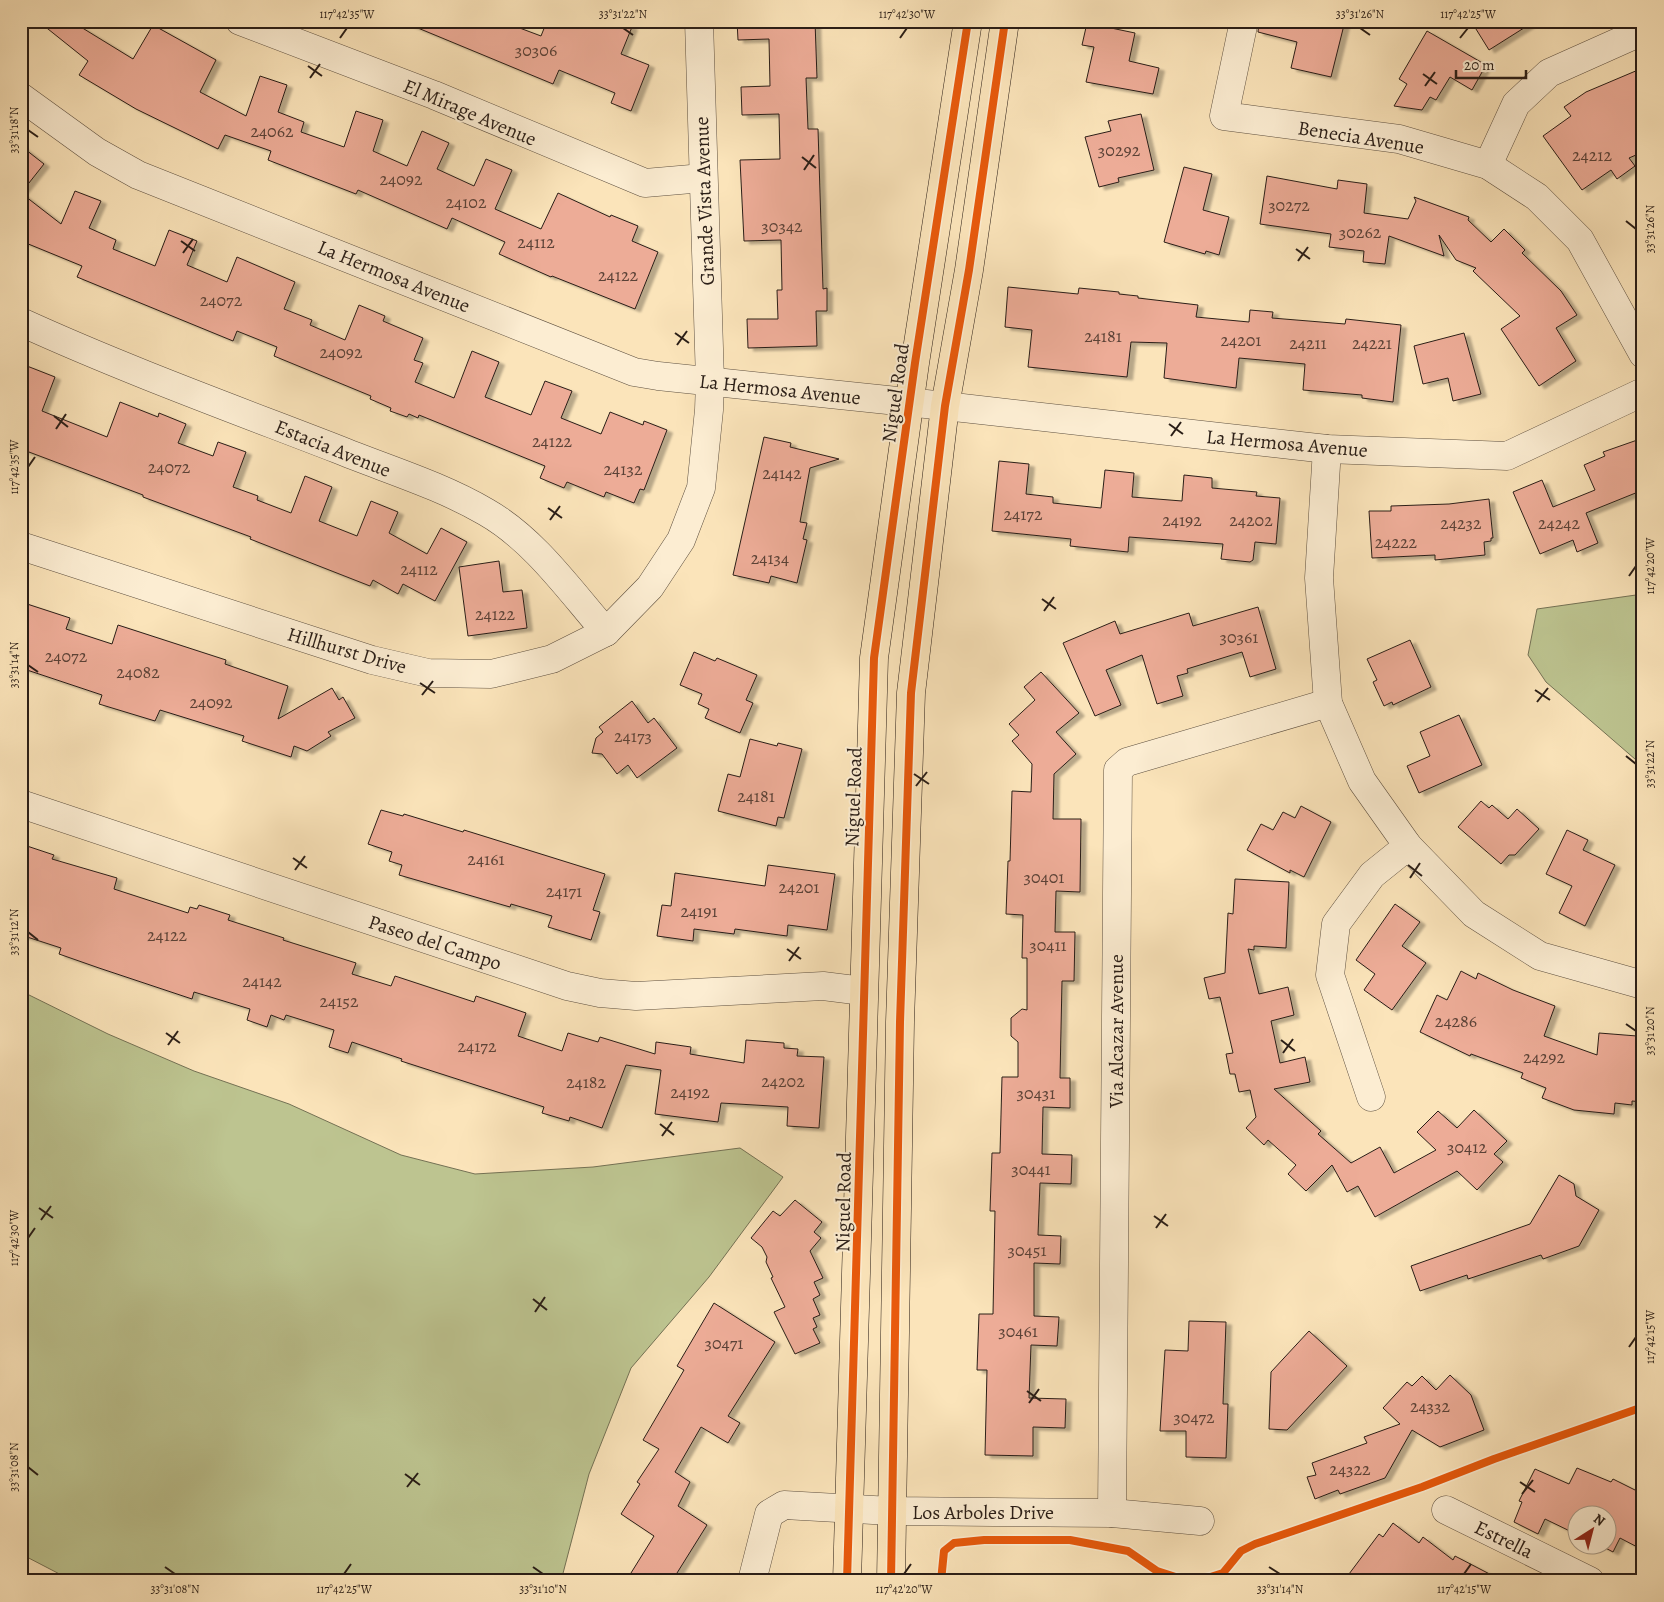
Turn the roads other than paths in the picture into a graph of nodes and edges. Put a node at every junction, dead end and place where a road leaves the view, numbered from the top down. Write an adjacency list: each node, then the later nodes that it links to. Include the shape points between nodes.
1 (240, 21): 9 (street, El Mirage Avenue, via 434,95 644,183)
2 (699, 21): 9 (street, Grande Vista Avenue)
3 (968, 21): 14 (main road, Niguel Road)
4 (1005, 21): 15 (main road, via 969,270)
5 (1244, 21): 8 (street, Benecia Avenue, via 1224,116 1398,139)
6 (1643, 32): 8 (street, via 1549,73 1516,104)
7 (21, 97): 12 (street, La Hermosa Avenue, via 97,152 138,175 634,372)
8 (1488, 165): 11 (street, Benecia Avenue, via 1537,197 1580,240)
9 (703, 178): 12 (street, Grande Vista Avenue)
10 (21, 322): 18 (street, Estacia Avenue, via 487,512 543,560)
11 (1643, 354)
12 (710, 381): 14 (street, La Hermosa Avenue); 18 (street, Hillhurst Drive, via 701,488 681,540 650,588)
13 (1643, 392): 16 (street, La Hermosa Avenue, via 1507,456)
14 (909, 404): 15 (street, La Hermosa Avenue); 24 (main road, Niguel Road, via 874,658)
15 (945, 406): 16 (street, La Hermosa Avenue); 21 (main road, via 911,693)
16 (1327, 449): 19 (street, via 1319,578)
17 (21, 546): 18 (street, Hillhurst Drive, via 372,660 428,673 491,674 552,659)
18 (606, 632)
19 (1328, 703): 22 (street, via 1362,781); 30 (street, Via Alcazar Avenue, via 1127,762 1118,770)
20 (21, 804): 24 (street, Paseo del Campo, via 567,986 636,996 823,986)
21 (906, 844): 24 (main road, via 894,852 888,863 884,955 878,970); 26 (main road)
22 (1408, 846): 23 (street, via 1474,914 1540,956); 25 (street, via 1372,875 1336,924 1330,975)
23 (1643, 985)
24 (863, 990): 26 (main road, via 877,998 883,1010 882,1130 888,1146); 27 (main road, Niguel Road)
25 (1371, 1097)
26 (898, 1158): 29 (main road)
27 (850, 1510): 29 (street, Los Arboles Drive); 32 (street, Los Arboles Drive, via 784,1505 769,1514); 33 (main road, Niguel Road)
28 (1446, 1510): 35 (street, Estrella)
29 (891, 1511): 30 (street, Los Arboles Drive); 34 (main road)
30 (1112, 1513): 31 (street, Los Arboles Drive)
31 (1200, 1521)
32 (752, 1581)
33 (847, 1581)
34 (891, 1581)
35 (1590, 1581)

